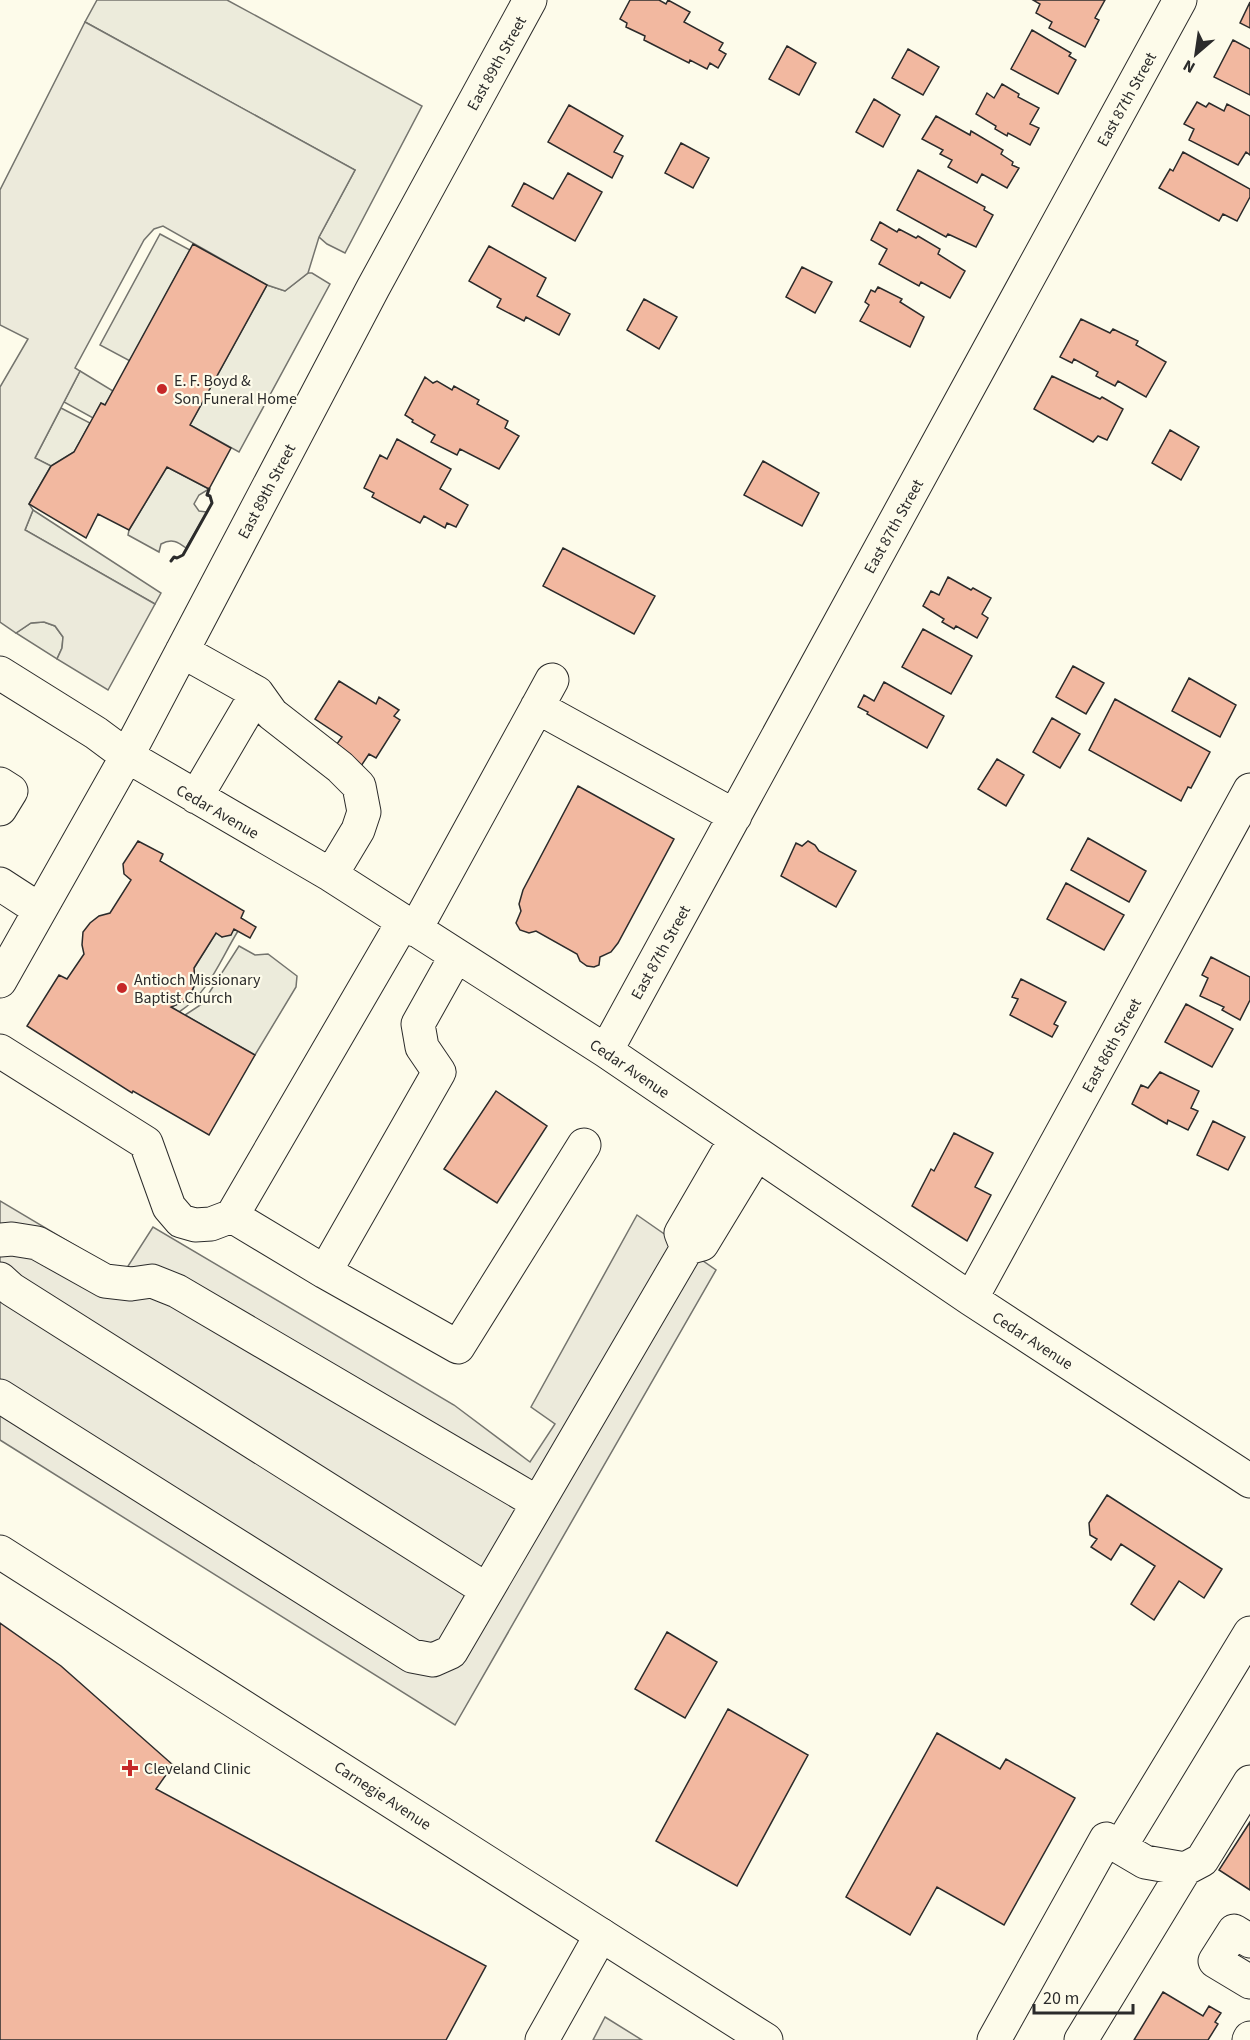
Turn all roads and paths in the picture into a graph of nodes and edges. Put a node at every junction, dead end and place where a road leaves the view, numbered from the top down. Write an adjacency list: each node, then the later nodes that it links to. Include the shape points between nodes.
1 (530, 0): 3 (street, East 89th Street)
2 (1180, 0): 11 (street, East 87th Street)
3 (182, 651): 5 (street); 6 (street, East 89th Street)
4 (0, 673): 6 (street, Cedar Avenue)
5 (257, 693): 9 (street); 12 (street, via 272,714 359,786 364,812)
6 (127, 756): 9 (street, Cedar Avenue); 14 (street, East 89th Street)
7 (0, 784): 10 (street, via 11,791)
8 (1250, 790): 26 (street, East 86th Street)
9 (196, 797): 12 (street, Cedar Avenue)
10 (0, 809)
11 (735, 816): 15 (street, via 544,693); 19 (street, East 87th Street)
12 (331, 876): 15 (street, Cedar Avenue)
13 (0, 884): 14 (street)
14 (40, 910): 17 (street, East 89th Street)
15 (409, 926): 16 (street, Cedar Avenue); 22 (street)
16 (456, 956): 19 (street, Cedar Avenue); 24 (street, via 417,1024 422,1047 439,1072)
17 (0, 979)
18 (0, 1051): 22 (street, via 146,1143 169,1207 181,1221 211,1224)
19 (606, 1051): 21 (street, Cedar Avenue)
20 (584, 1145): 24 (street, via 458,1347)
21 (746, 1147): 26 (street, Cedar Avenue); 29 (street, via 702,1244 687,1248)
22 (232, 1216): 24 (street)
23 (0, 1240): 29 (street, via 37,1243 105,1281 152,1281 177,1291)
24 (325, 1272)
25 (0, 1279): 31 (street)
26 (971, 1299): 28 (street, Cedar Avenue)
27 (0, 1396): 31 (street, via 412,1656 433,1660 451,1652)
28 (1250, 1481)
29 (538, 1503): 31 (street)
30 (0, 1552): 36 (street, Carnegie Avenue)
31 (487, 1590)
32 (1250, 1633): 34 (street)
33 (1250, 1782): 35 (street, via 1202,1860)
34 (1120, 1847): 35 (street, via 1145,1862); 41 (street, via 1106,1839)
35 (1185, 1869): 42 (street)
36 (601, 1935): 39 (street); 40 (street, Carnegie Avenue)
37 (1242, 1936): 38 (street, via 1215,1961)
38 (1250, 1982)
39 (543, 2040)
40 (766, 2040)
41 (994, 2040)
42 (1081, 2040)

